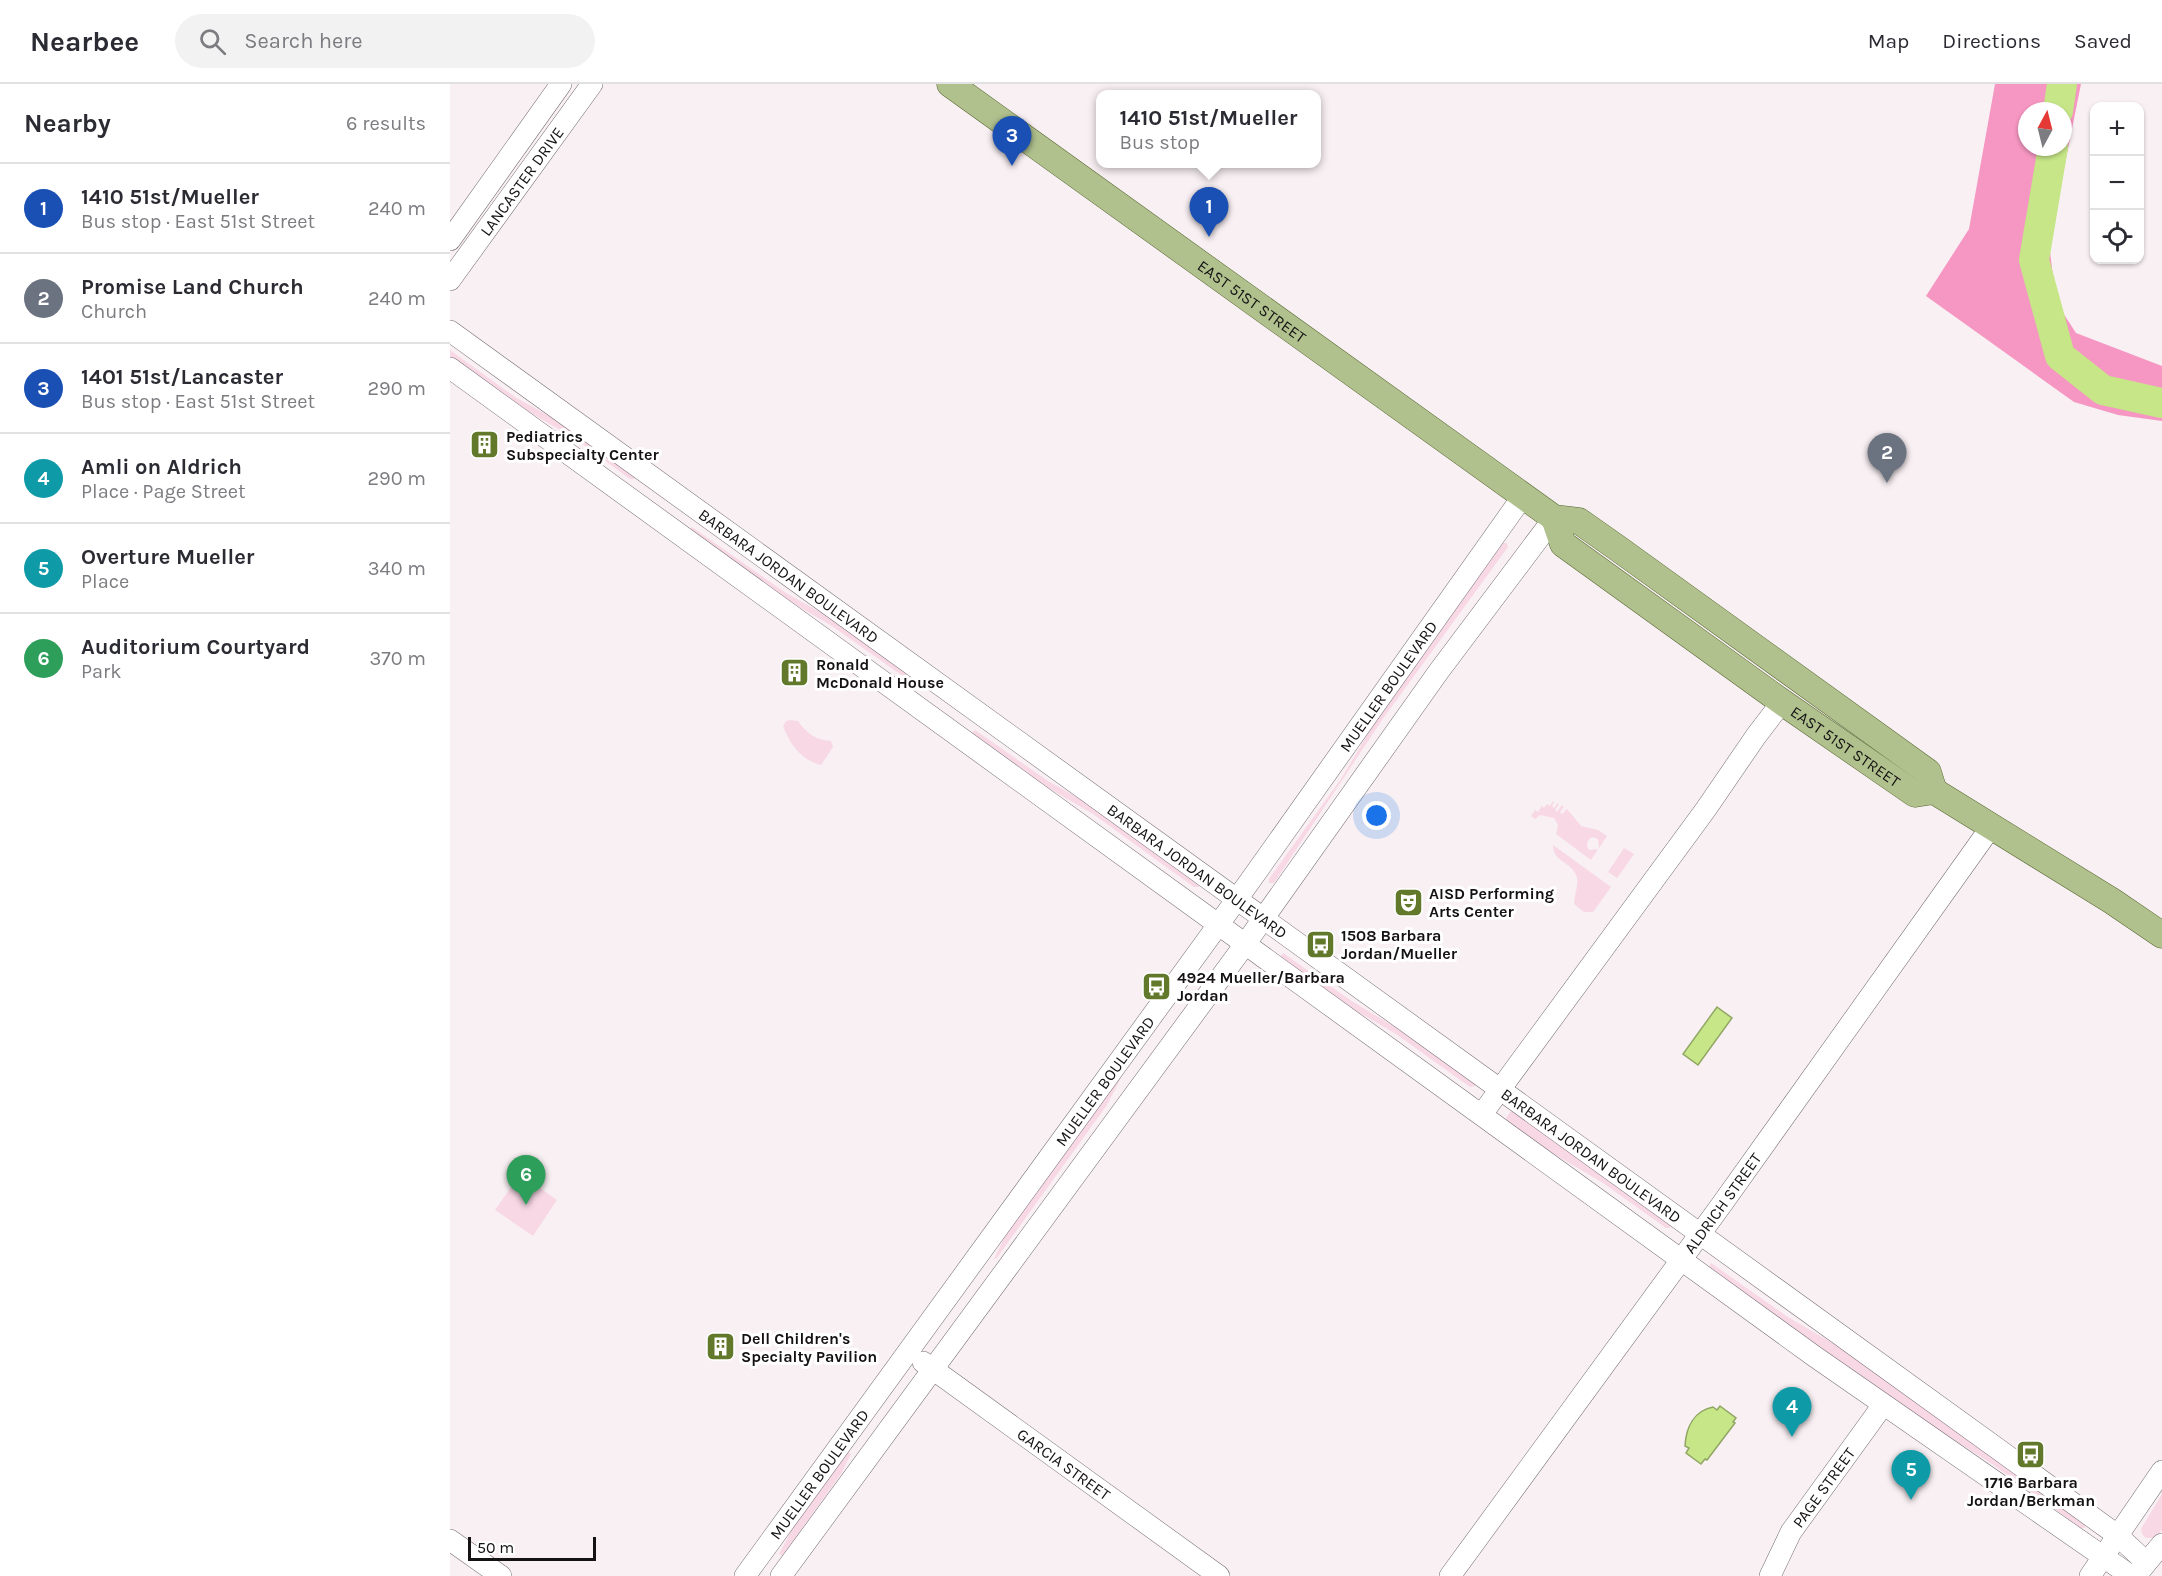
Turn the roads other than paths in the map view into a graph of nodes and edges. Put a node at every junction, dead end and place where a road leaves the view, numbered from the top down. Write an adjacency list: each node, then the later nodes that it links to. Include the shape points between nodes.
1 (561, 84): 4 (street, LANCASTER DRIVE)
2 (592, 84): 5 (street, LANCASTER DRIVE)
3 (950, 84): 8 (main road, EAST 51ST STREET)
4 (450, 240)
5 (450, 280)
6 (450, 331): 13 (street, BARBARA JORDAN BOULEVARD)
7 (450, 368): 15 (street, BARBARA JORDAN BOULEVARD)
8 (1523, 496): 9 (main road, EAST 51ST STREET); 13 (street, MUELLER BOULEVARD)
9 (1554, 518): 10 (main road, EAST 51ST STREET, via 1563,544); 11 (main road, EAST 51ST STREET, via 1579,521 1928,772); 14 (street, MUELLER BOULEVARD, via 1439,671)
10 (1782, 702): 11 (main road, EAST 51ST STREET, via 1915,794); 18 (street)
11 (1934, 791): 12 (main road, EAST 51ST STREET)
12 (1991, 828): 16 (main road, EAST 51ST STREET); 20 (street, ALDRICH STREET)
13 (1237, 899): 14 (street, BARBARA JORDAN BOULEVARD); 15 (street, MUELLER BOULEVARD)
14 (1264, 918): 17 (street, MUELLER BOULEVARD); 18 (street, BARBARA JORDAN BOULEVARD)
15 (1219, 923): 17 (street, BARBARA JORDAN BOULEVARD); 22 (street, MUELLER BOULEVARD)
16 (2162, 935)
17 (1246, 943): 19 (street, BARBARA JORDAN BOULEVARD); 23 (street, MUELLER BOULEVARD)
18 (1500, 1089): 19 (street); 20 (street, BARBARA JORDAN BOULEVARD)
19 (1482, 1114): 21 (street, BARBARA JORDAN BOULEVARD)
20 (1701, 1233): 21 (street, ALDRICH STREET); 26 (street, BARBARA JORDAN BOULEVARD)
21 (1681, 1259): 24 (street, BARBARA JORDAN BOULEVARD); 35 (street, ALDRICH STREET)
22 (909, 1351): 23 (street, GARCIA STREET); 32 (street, MUELLER BOULEVARD)
23 (934, 1370): 33 (street, MUELLER BOULEVARD); 34 (street, GARCIA STREET)
24 (1883, 1405): 29 (street, BARBARA JORDAN BOULEVARD); 36 (street, PAGE STREET, via 1791,1532)
25 (2162, 1471): 26 (street)
26 (2117, 1535): 29 (street); 30 (street, BARBARA JORDAN BOULEVARD)
27 (450, 1540): 31 (street)
28 (2162, 1544): 30 (street)
29 (2103, 1557): 30 (street, BARBARA JORDAN BOULEVARD); 37 (street)
30 (2138, 1571)
31 (501, 1576)
32 (745, 1576)
33 (780, 1576)
34 (1219, 1576)
35 (1450, 1576)
36 (1770, 1576)
37 (2090, 1576)

